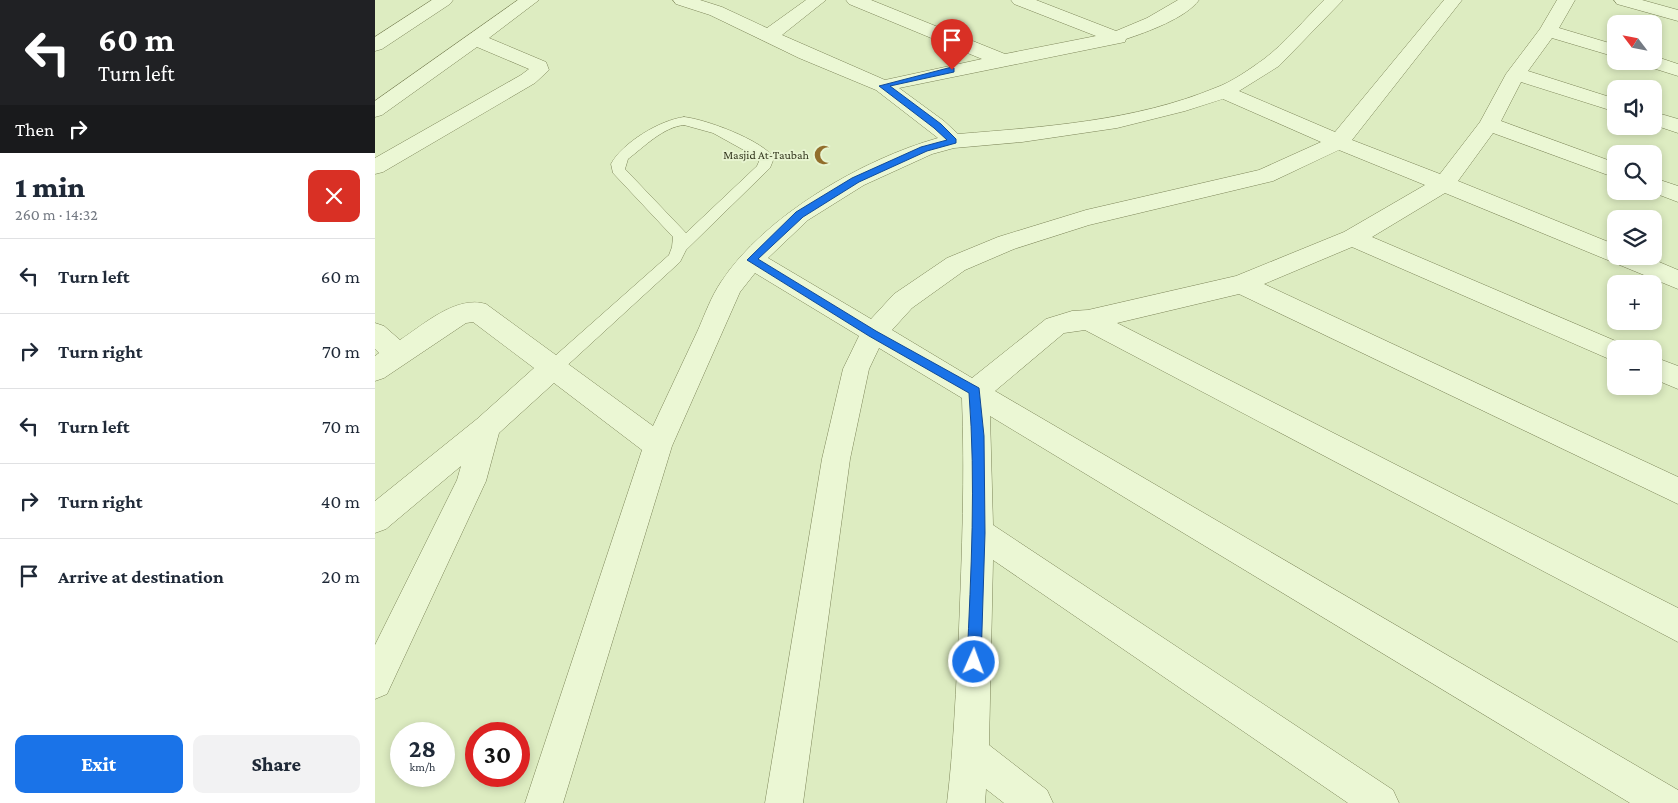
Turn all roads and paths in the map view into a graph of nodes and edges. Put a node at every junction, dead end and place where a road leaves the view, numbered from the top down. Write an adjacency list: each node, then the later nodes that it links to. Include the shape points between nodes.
1 (444, 0): 18 (street)
2 (530, 0): 17 (street)
3 (682, 0): 12 (street)
4 (817, 0): 15 (street)
5 (855, 0): 20 (street)
6 (1020, 0): 16 (street)
7 (1334, 0): 25 (street, via 1271,62)
8 (1453, 0): 32 (street)
9 (1566, 0): 14 (street)
10 (1623, 0): 13 (street)
11 (1180, 2): 16 (street, via 1157,22)
12 (723, 6): 15 (street)
13 (1678, 16)
14 (1549, 31): 19 (street); 23 (street)
15 (769, 36): 24 (street)
16 (1118, 38): 20 (street)
17 (475, 39): 27 (street); 33 (street, via 539,66 539,70)
18 (375, 45)
19 (1607, 48)
20 (1004, 61): 24 (street)
21 (1663, 65): 22 (street)
22 (1678, 70)
23 (1516, 74): 26 (street); 29 (street)
24 (883, 86): 31 (street)
25 (1225, 92): 31 (street, via 1117,122); 32 (street)
26 (1607, 103)
27 (375, 111)
28 (1662, 121): 30 (street)
29 (1489, 124): 34 (street); 35 (street)
30 (1678, 126)
31 (953, 141): 41 (street, via 924,149 856,180 800,214)
32 (1339, 142): 35 (street); 47 (street, via 1265,176 1086,218 1006,243 956,264 903,301)
33 (375, 167)
34 (1607, 168)
35 (1444, 184): 38 (street); 40 (street)
36 (1662, 188): 37 (street)
37 (1678, 194)
38 (1352, 238): 44 (street); 48 (street)
39 (680, 247): 39 (lane, via 763,168 767,158 708,127 685,120 672,123 622,156 618,164 618,170 680,236); 50 (lane, via 675,258)
40 (1607, 250)
41 (752, 260): 47 (street); 56 (street, via 730,288)
42 (1642, 265): 43 (street)
43 (1678, 280)
44 (1241, 284): 45 (street); 57 (street)
45 (1088, 320): 54 (street, via 1055,326); 60 (street)
46 (375, 333): 49 (street)
47 (873, 334): 54 (street); 64 (street, via 856,369 836,459)
48 (1607, 348)
49 (398, 355): 50 (street, via 459,315 477,311); 51 (street)
50 (553, 368): 55 (street); 56 (street)
51 (375, 370)
52 (1662, 371): 53 (street)
53 (1678, 378)
54 (975, 391): 59 (street); 68 (street)
55 (487, 427): 58 (street); 61 (street, via 471,481)
56 (658, 446): 63 (street)
57 (1678, 491)
58 (375, 518)
59 (979, 533): 62 (street); 67 (street)
60 (1678, 626)
61 (375, 682)
62 (971, 754): 65 (street); 66 (street)
63 (544, 803)
64 (783, 803)
65 (966, 803)
66 (1034, 803)
67 (1380, 803)
68 (1665, 803)

